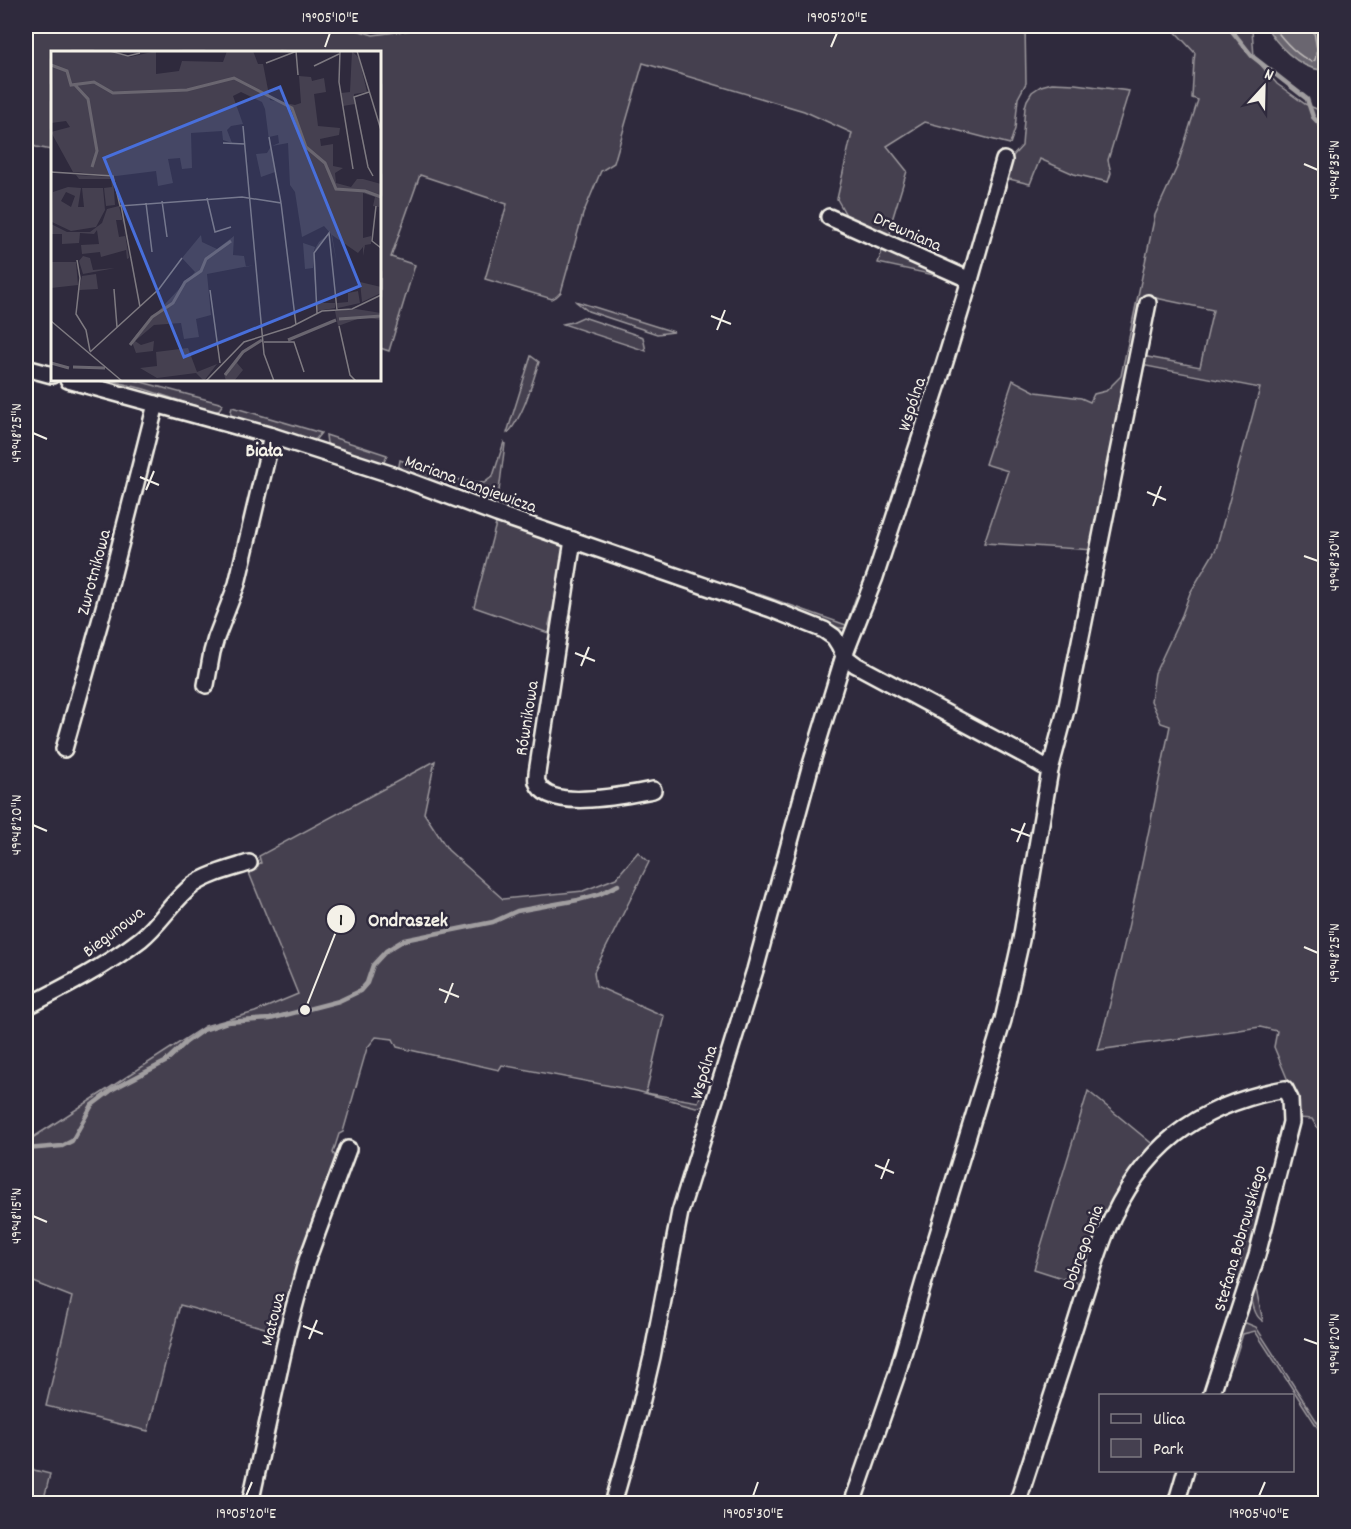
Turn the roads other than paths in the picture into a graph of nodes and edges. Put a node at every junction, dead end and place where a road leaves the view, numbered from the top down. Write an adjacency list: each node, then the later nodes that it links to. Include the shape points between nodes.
1 (1004, 160): 3 (street, Wspólna)
2 (829, 217): 3 (street, Drewniana)
3 (970, 280): 11 (street, Wspólna, via 875,577)
4 (1148, 303): 14 (street, via 1067,706)
5 (26, 368): 6 (street)
6 (51, 375)
7 (72, 381): 8 (street, Mariana Langiewicza)
8 (156, 404): 9 (street, Mariana Langiewicza); 13 (street, Zwrotnikowa)
9 (272, 436): 10 (street, Mariana Langiewicza); 12 (street, via 237,584 216,638)
10 (573, 540): 11 (street, Mariana Langiewicza, via 808,622 834,637); 15 (street, Równikowa, via 537,783 548,793 576,800)
11 (844, 656): 14 (street); 23 (street, Wspólna, via 755,969 680,1212 652,1357)
12 (206, 685)
13 (64, 749)
14 (1050, 770): 24 (street, via 1003,1020 897,1374)
15 (653, 790)
16 (249, 863): 17 (street, Biegunowa, via 193,885 142,938)
17 (26, 1007)
18 (1285, 1089): 20 (street, Stefana Bobrowskiego, via 1290,1099 1291,1122 1257,1256); 25 (street, Dobrego Dnia, via 1243,1099 1194,1121 1158,1150 1131,1184 1098,1253)
19 (348, 1149): 22 (street, Matowa, via 306,1263)
20 (1211, 1394)
21 (1185, 1472): 26 (street)
22 (250, 1503)
23 (613, 1503)
24 (852, 1503)
25 (1017, 1503)
26 (1176, 1503)

